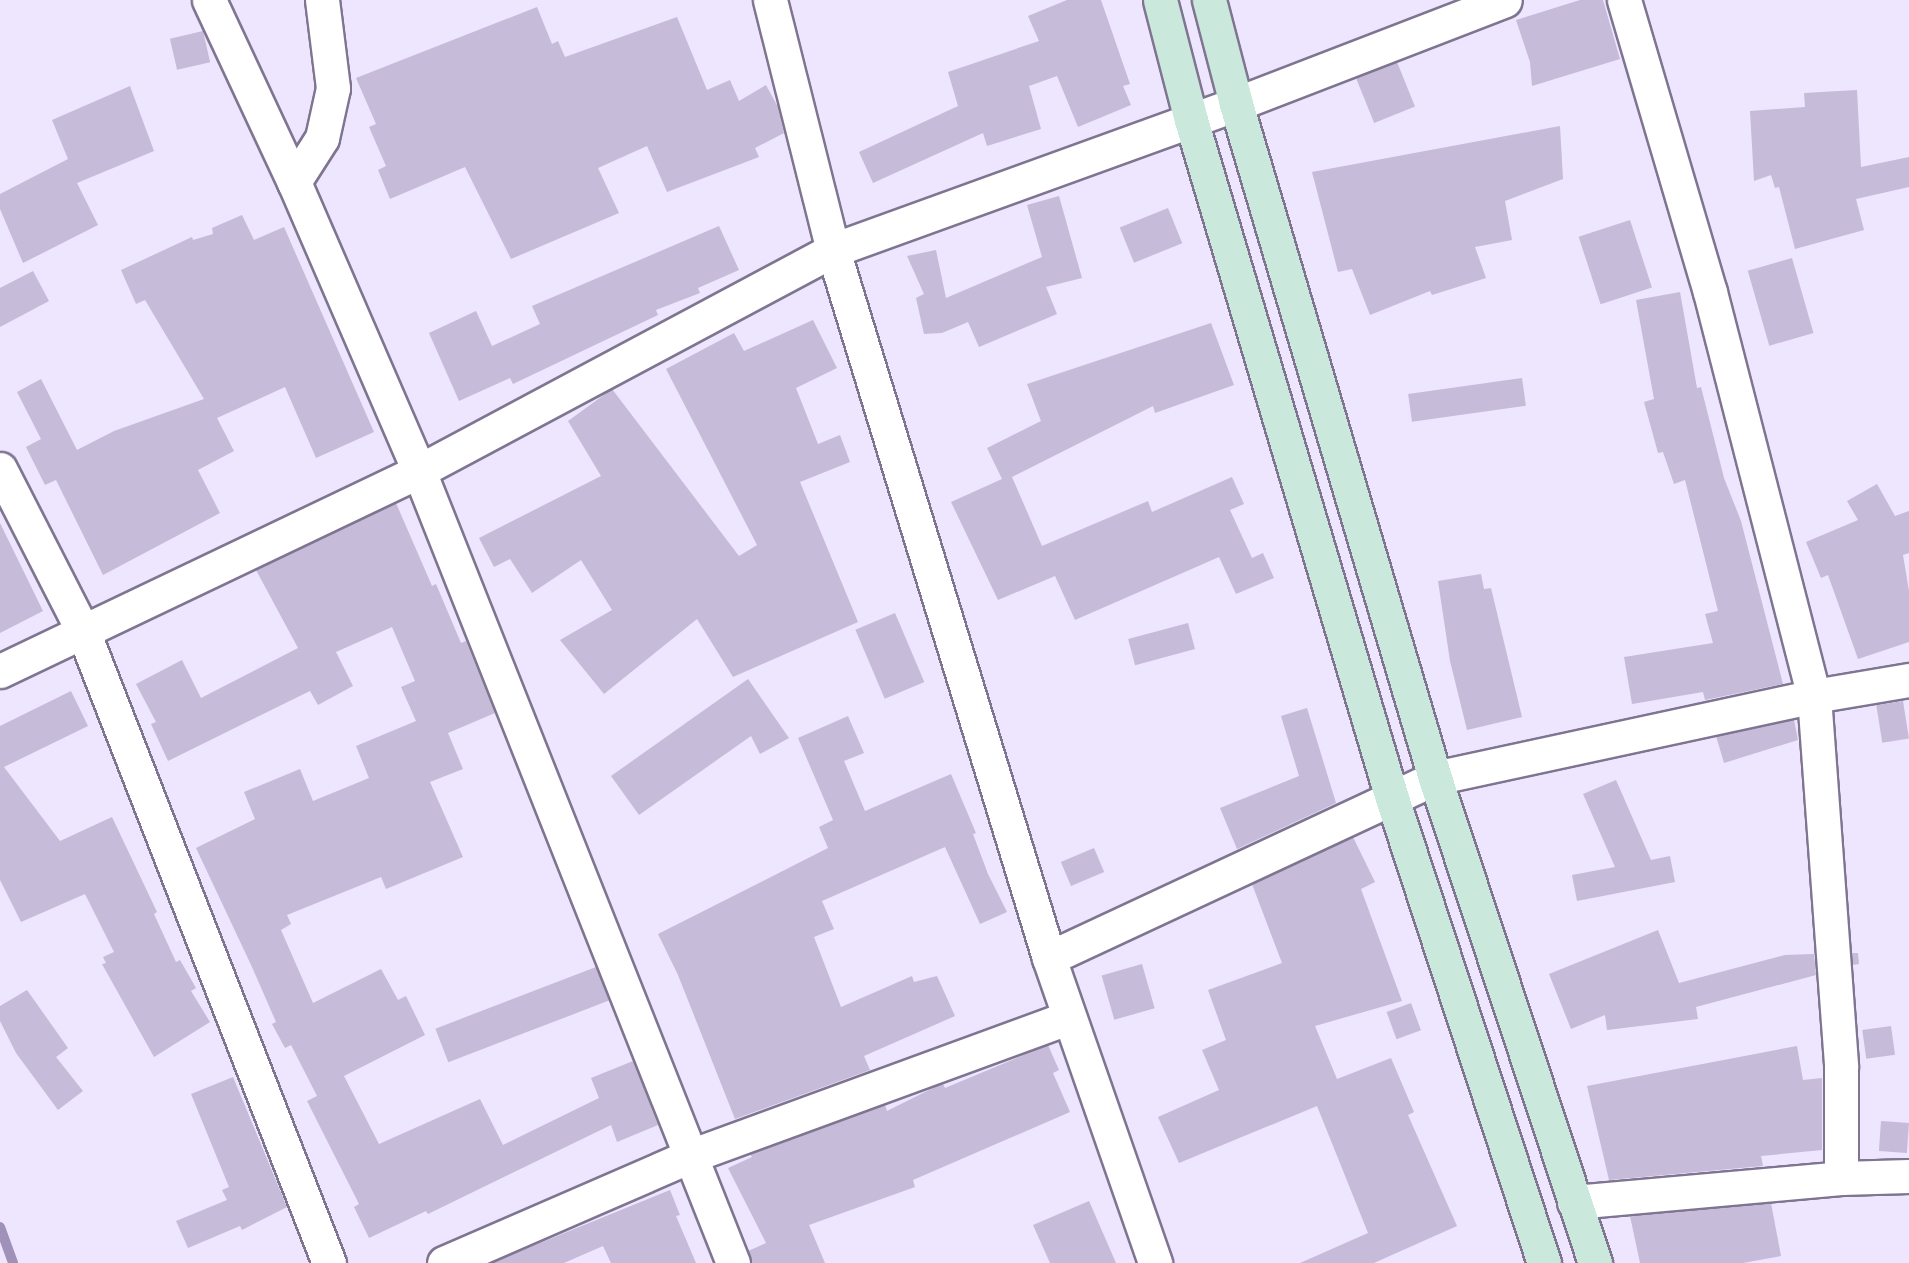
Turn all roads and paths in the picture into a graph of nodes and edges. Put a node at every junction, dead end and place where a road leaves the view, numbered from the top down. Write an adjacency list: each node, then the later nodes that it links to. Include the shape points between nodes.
1 (208, 0): 10 (street)
2 (322, 0): 10 (street, via 333,88 322,138)
3 (770, 0): 11 (street)
4 (1160, 0): 9 (street)
5 (1209, 0): 8 (street)
6 (1505, 0): 8 (street)
7 (1624, 0): 17 (street, via 1710,292)
8 (1236, 104): 9 (street); 18 (street)
9 (1191, 120): 11 (street); 19 (street)
10 (294, 182): 13 (street)
11 (833, 250): 13 (street); 20 (street)
12 (0, 470): 14 (street)
13 (419, 471): 14 (street); 22 (street)
14 (83, 631): 15 (street); 26 (street)
15 (0, 671)
16 (1909, 680): 17 (street)
17 (1814, 696): 18 (street); 24 (street, via 1840,1066)
18 (1435, 778): 19 (street); 25 (street)
19 (1392, 798): 20 (street); 30 (street)
20 (1048, 958): 21 (street)
21 (1068, 1018): 22 (street); 29 (street)
22 (690, 1156): 27 (street); 28 (street)
23 (1909, 1176): 24 (street)
24 (1841, 1178): 25 (street)
25 (1574, 1202): 31 (street)
26 (329, 1263)
27 (444, 1263)
28 (733, 1263)
29 (1155, 1263)
30 (1544, 1263)
31 (1595, 1263)

